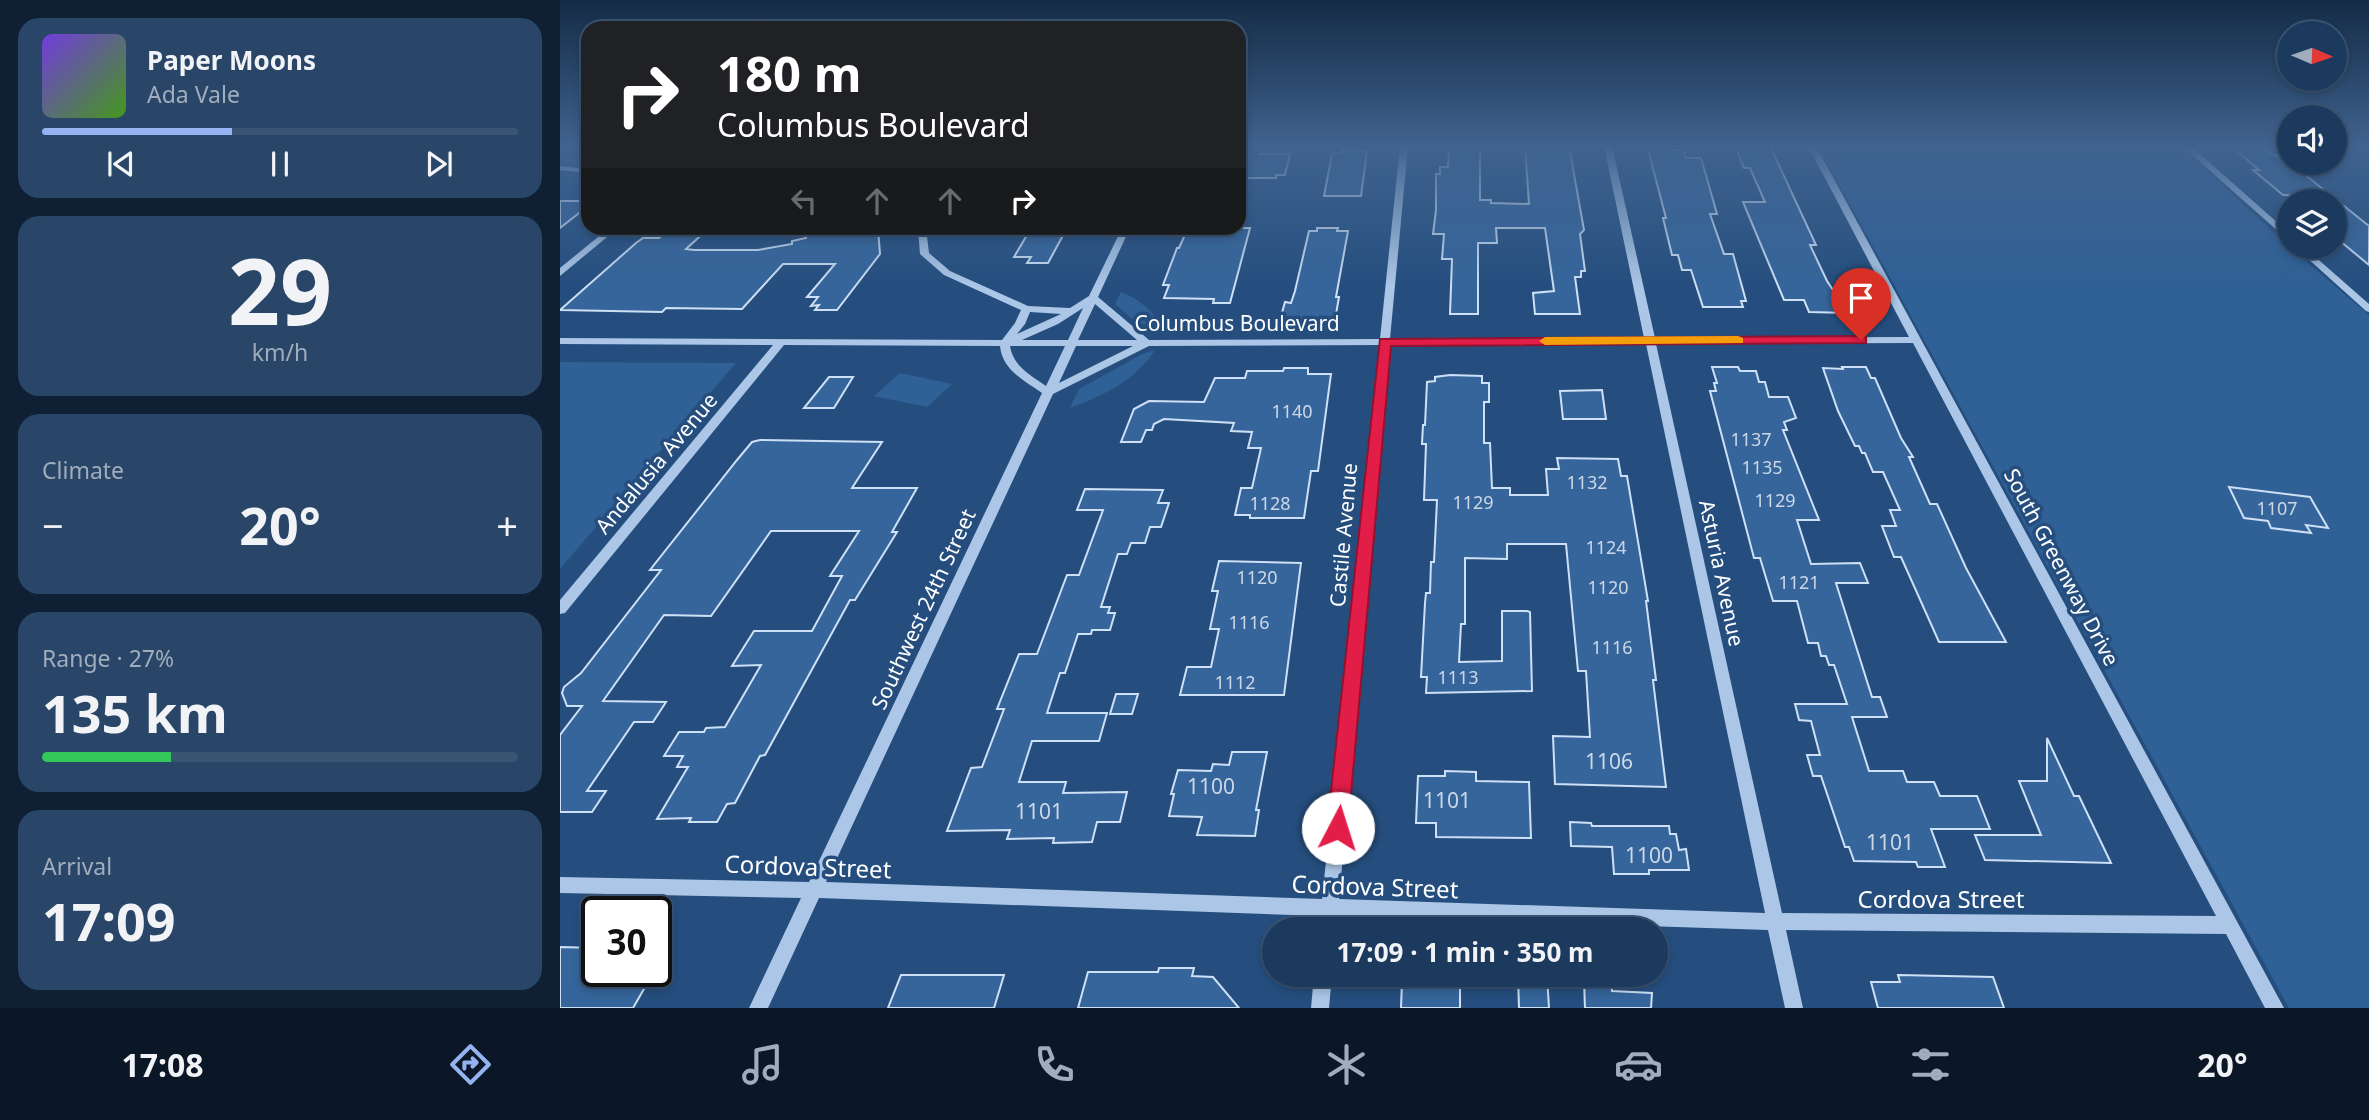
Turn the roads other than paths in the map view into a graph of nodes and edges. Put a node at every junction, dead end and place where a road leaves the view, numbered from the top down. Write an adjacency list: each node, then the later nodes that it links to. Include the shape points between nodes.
1 (1399, 193): 19 (street, Castile Avenue)
2 (1618, 193): 18 (street, Asturia Avenue)
3 (1837, 193): 15 (street, South Greenway Drive)
4 (2239, 193): 5 (street)
5 (2277, 227)
6 (606, 235): 10 (street)
7 (922, 235): 12 (street, via 922,247 937,267)
8 (1123, 235): 11 (street, Southwest 24th Street)
9 (2313, 259): 13 (street)
10 (560, 273)
11 (1093, 298): 14 (street); 21 (street, Southwest 24th Street); 22 (street)
12 (1026, 309): 14 (street); 20 (street)
13 (2369, 309)
14 (1076, 311): 20 (street)
15 (1915, 340): 18 (street, Columbus Boulevard); 30 (street, South Greenway Drive)
16 (560, 341): 17 (street, Columbus Boulevard)
17 (782, 341): 20 (street, Columbus Boulevard); 24 (street, Andalusia Avenue)
18 (1651, 341): 19 (street, Columbus Boulevard); 29 (street, Asturia Avenue)
19 (1385, 342): 22 (street, Columbus Boulevard); 27 (street, Castile Avenue)
20 (1005, 343): 21 (street, Columbus Boulevard); 23 (street, via 1004,354 1011,365)
21 (1071, 343): 22 (street, Columbus Boulevard); 23 (street, Southwest 24th Street)
22 (1147, 343): 23 (street)
23 (1048, 392): 26 (street, Southwest 24th Street)
24 (560, 609)
25 (560, 885): 26 (street, Cordova Street)
26 (814, 890): 27 (street, Cordova Street); 32 (street, Southwest 24th Street)
27 (1330, 908): 28 (street, Castile Avenue); 29 (street, Cordova Street)
28 (1329, 917)
29 (1776, 921): 30 (street, Cordova Street); 34 (street, Asturia Avenue)
30 (2230, 925): 35 (street, South Greenway Drive)
31 (1323, 987): 33 (street)
32 (758, 1008)
33 (1320, 1008)
34 (1794, 1008)
35 (2275, 1008)

